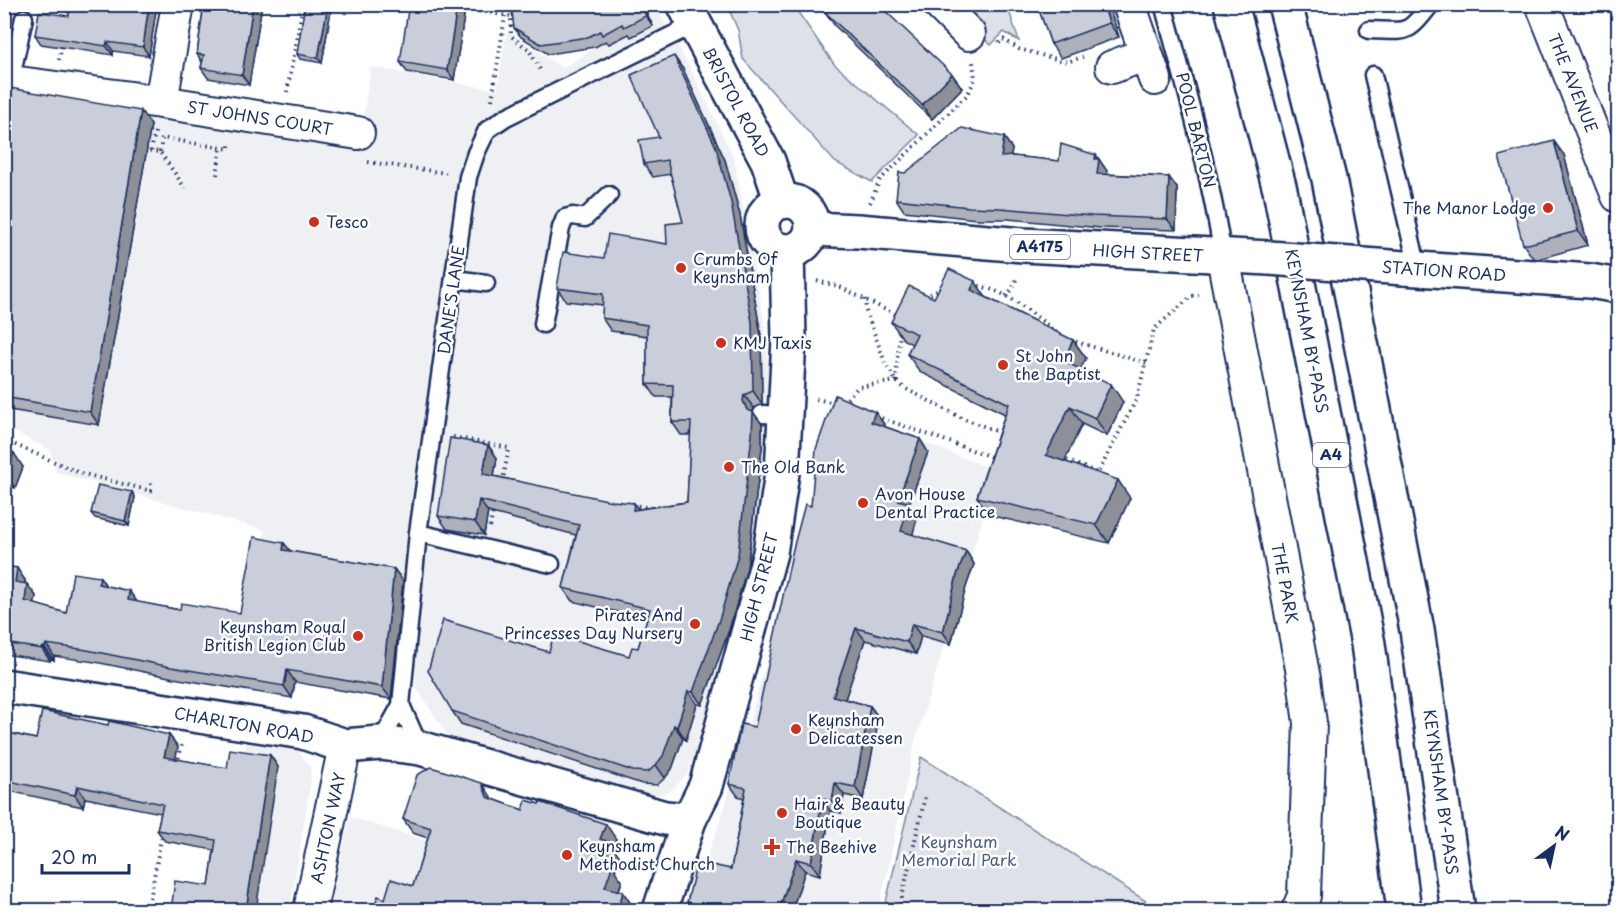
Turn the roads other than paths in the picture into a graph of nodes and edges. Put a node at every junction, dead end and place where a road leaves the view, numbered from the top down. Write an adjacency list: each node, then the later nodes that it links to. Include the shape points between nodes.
1 (178, 4): 16 (street)
2 (939, 4): 12 (street)
3 (1129, 4): 13 (street, via 1151,66)
4 (1163, 4): 22 (lane, POOL BARTON, via 1193,114)
5 (1231, 4): 41 (main road, KEYNSHAM BY-PASS / A4, via 1280,190 1368,644)
6 (1286, 4): 42 (main road, KEYNSHAM BY-PASS, via 1329,179 1417,630)
7 (1431, 4): 11 (lane, via 1406,31)
8 (1542, 4): 19 (street, THE AVENUE)
9 (689, 14): 20 (main road, BRISTOL ROAD, via 768,161); 26 (lane, DANE'S LANE, via 487,130 468,177)
10 (24, 18): 15 (lane)
11 (1369, 30)
12 (982, 40)
13 (1100, 61)
14 (1373, 75): 25 (lane)
15 (7, 81): 16 (street, ST JOHNS COURT)
16 (161, 102): 17 (street, ST JOHNS COURT)
17 (358, 133)
18 (609, 195): 29 (lane, via 585,218 565,218 540,291)
19 (1618, 196)
20 (782, 202): 21 (main road, via 789,200 801,205 810,215); 24 (main road, via 766,212 762,225 765,238)
21 (812, 229): 22 (main road, HIGH STREET / A4175); 24 (main road, via 808,240)
22 (1223, 257): 23 (main road, HIGH STREET / A4175); 40 (street, THE PARK, via 1310,723 1304,896)
23 (1269, 258): 25 (main road, STATION ROAD / A4175, bridge)
24 (787, 263): 37 (main road, HIGH STREET, via 789,339 778,408 782,473 770,553 706,786)
25 (1411, 269): 28 (main road, STATION ROAD / A4175)
26 (454, 279): 27 (lane); 30 (lane, DANE'S LANE)
27 (486, 283)
28 (1618, 286)
29 (543, 324)
30 (418, 533): 31 (lane); 33 (lane, DANE'S LANE)
31 (551, 564)
32 (4, 686): 35 (main road, CHARLTON ROAD, via 303,732)
33 (401, 705): 34 (lane, DANE'S LANE); 36 (lane, DANE'S LANE)
34 (380, 743): 35 (main road, CHARLTON ROAD); 36 (main road, CHARLTON ROAD)
35 (345, 746): 38 (street, ASHTON WAY)
36 (420, 748): 37 (main road, CHARLTON ROAD, via 665,818)
37 (689, 820): 39 (main road, HIGH STREET)
38 (310, 910)
39 (660, 910)
40 (1298, 910)
41 (1404, 910)
42 (1458, 910)

